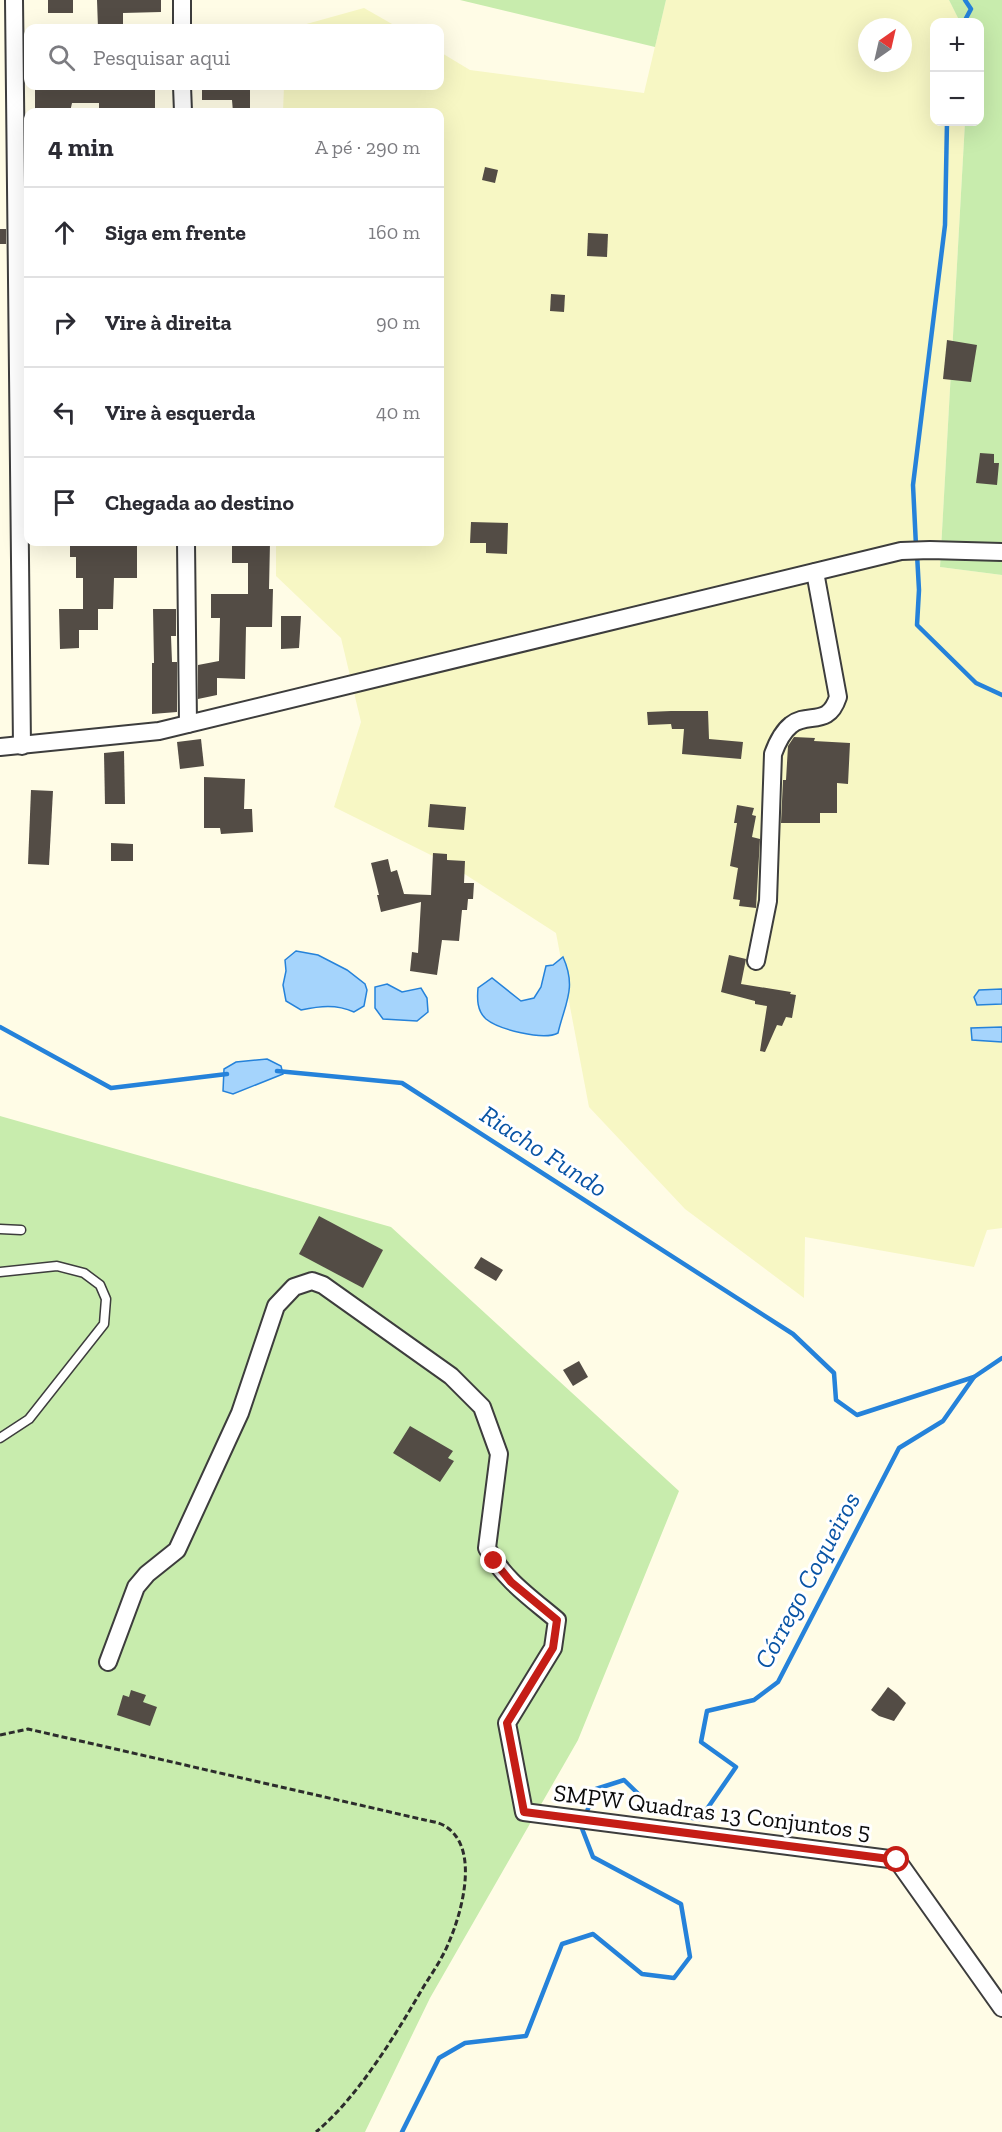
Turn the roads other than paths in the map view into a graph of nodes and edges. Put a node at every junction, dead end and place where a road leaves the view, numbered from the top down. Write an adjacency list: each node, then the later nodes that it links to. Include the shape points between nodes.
1 (14, 0): 6 (street)
2 (182, 0): 3 (street)
3 (182, 24)
4 (182, 90): 5 (street)
5 (183, 108)
6 (22, 220): 11 (street)
7 (186, 546): 10 (street)
8 (1002, 552): 9 (street, via 901,551)
9 (815, 573): 10 (street); 13 (street, via 838,697 825,715 792,723 773,754 768,901)
10 (188, 724): 11 (street, via 159,731)
11 (22, 746): 12 (street)
12 (0, 747)
13 (756, 961)
14 (0, 1230): 15 (lane)
15 (21, 1230)
16 (0, 1272): 17 (lane, via 57,1266 84,1273 100,1285 106,1299 104,1324 29,1419)
17 (0, 1438)
18 (108, 1662): 19 (street, SMPW Quadras 13 Conjuntos 5, via 136,1587 177,1550 240,1413 276,1306 294,1287 312,1281 451,1376 482,1407 499,1454 487,1548 511,1582 557,1620 553,1648 507,1723 524,1812 897,1860)
19 (1002, 2008)

